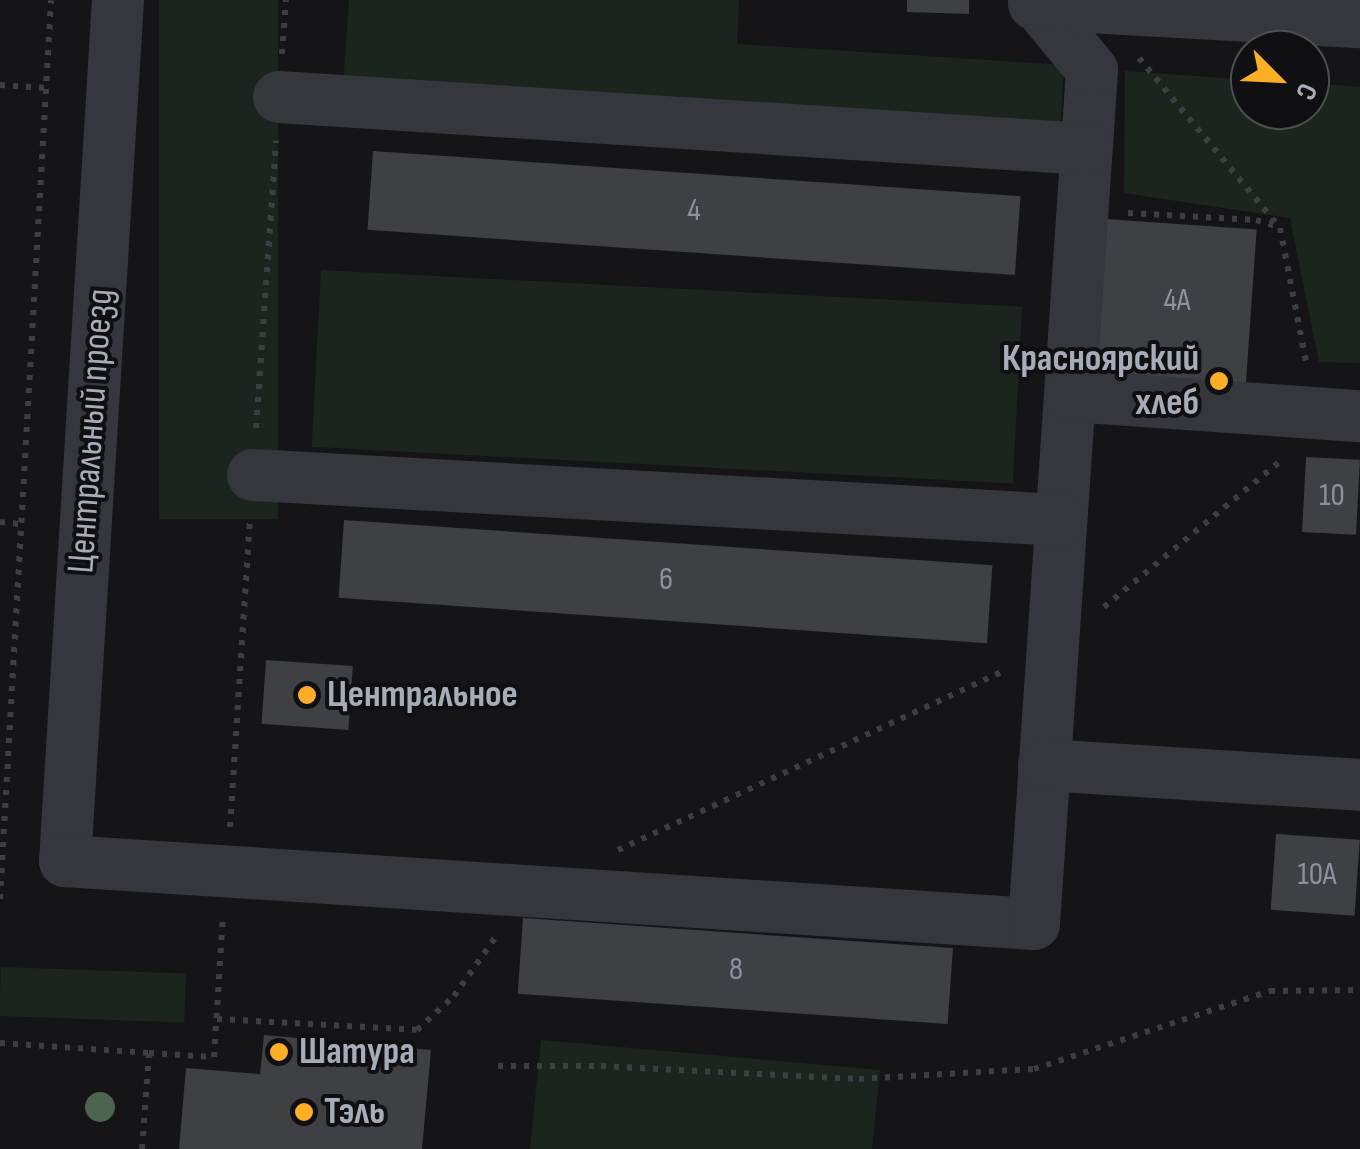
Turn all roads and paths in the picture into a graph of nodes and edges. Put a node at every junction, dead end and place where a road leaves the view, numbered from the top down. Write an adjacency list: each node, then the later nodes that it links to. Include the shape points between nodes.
1 (51, 0): 7 (path)
2 (118, 0): 22 (street, Центральный проезд, via 65,861)
3 (1034, 2): 4 (street); 9 (street, via 1092,70)
4 (1097, 7): 5 (street); 11 (path)
5 (1360, 22)
6 (0, 85): 7 (path)
7 (46, 88): 17 (path)
8 (278, 97): 9 (street)
9 (1086, 149): 10 (street)
10 (1082, 210): 11 (path, via 1256,220); 12 (street)
11 (1280, 228): 13 (path)
12 (1070, 396): 13 (street); 15 (street)
13 (1338, 414): 18 (path)
14 (253, 475): 15 (street)
15 (1060, 520): 18 (street)
16 (0, 522): 17 (path)
17 (20, 524): 23 (path)
18 (1052, 649): 19 (street); 21 (path)
19 (1044, 766): 20 (street); 22 (street, via 1034,924)
20 (1360, 785)
21 (601, 858)
22 (528, 891): 26 (path, via 454,996 418,1030)
23 (0, 899)
24 (218, 982): 26 (path)
25 (1360, 990): 29 (path, via 1270,991 1034,1070 859,1079)
26 (217, 1019): 28 (path, via 214,1057)
27 (0, 1044): 28 (path)
28 (149, 1053): 30 (path)
29 (498, 1066)
30 (142, 1149)

